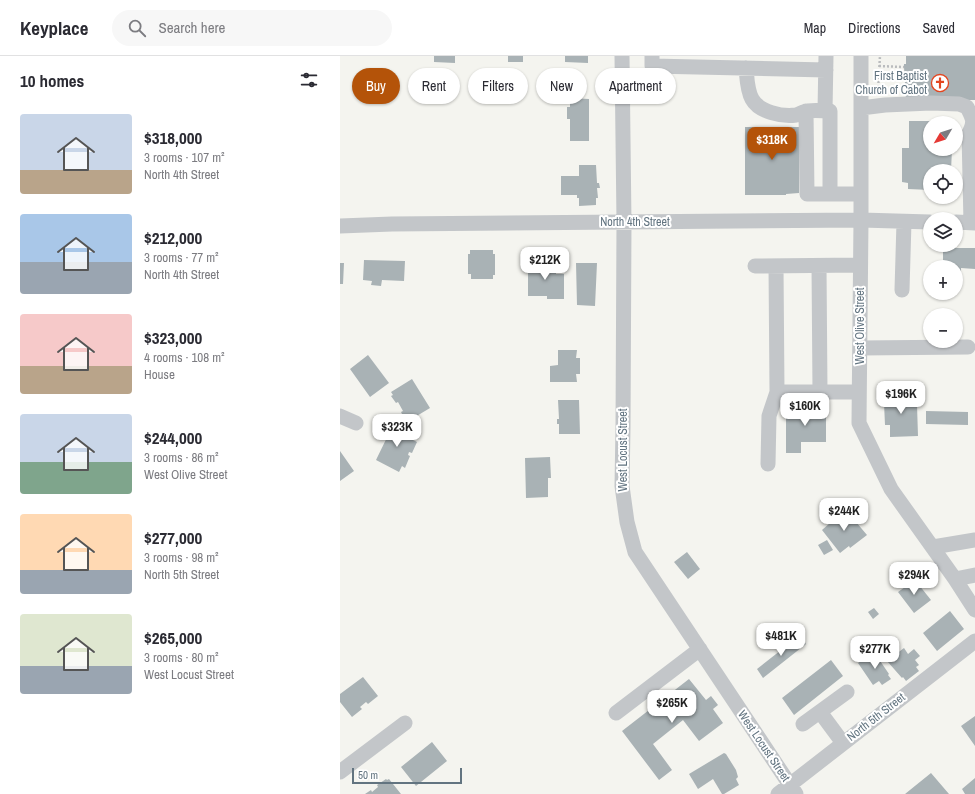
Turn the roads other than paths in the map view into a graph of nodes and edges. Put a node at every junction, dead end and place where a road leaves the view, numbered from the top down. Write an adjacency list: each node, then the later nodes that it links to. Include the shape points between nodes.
1 (622, 56): 13 (street, West Locust Street)
2 (652, 56): 5 (street, via 652,66)
3 (862, 56): 6 (street, West Olive Street)
4 (826, 63): 5 (street); 8 (street)
5 (746, 68): 7 (street, via 748,90 756,105 768,111 777,106 797,106)
6 (861, 108): 9 (street, via 930,103 959,104 967,107 972,117); 11 (street, West Olive Street)
7 (806, 111): 8 (street); 10 (street, via 807,194)
8 (826, 111): 10 (street, via 830,111)
9 (972, 133): 16 (street)
10 (830, 194): 11 (street)
11 (861, 194): 12 (street, West Olive Street)
12 (861, 220): 13 (street, North 4th Street); 14 (street, North 4th Street); 18 (street, West Olive Street)
13 (624, 222): 17 (street, North 4th Street); 37 (street, West Locust Street, via 622,486 627,522 635,552)
14 (904, 222): 15 (street, North 4th Street); 22 (street)
15 (923, 222)
16 (967, 222)
17 (340, 226)
18 (860, 265): 21 (street); 24 (street, West Olive Street)
19 (755, 266): 20 (street)
20 (776, 266): 21 (street); 25 (street)
21 (818, 266): 26 (street)
22 (902, 290)
23 (968, 347): 24 (street)
24 (860, 348): 27 (street, West Olive Street)
25 (777, 392): 26 (street); 30 (street, via 769,416)
26 (820, 392): 27 (street)
27 (859, 392): 32 (street, West Olive Street, via 859,423 891,489)
28 (340, 416): 29 (street)
29 (356, 423)
30 (768, 464)
31 (975, 540): 32 (street)
32 (933, 547): 34 (street, West Olive Street)
33 (975, 575): 34 (street)
34 (956, 579): 35 (street, West Olive Street)
35 (975, 610)
36 (975, 641): 43 (street, North 5th Street)
37 (700, 649): 40 (street); 45 (street, West Locust Street)
38 (847, 692): 39 (street)
39 (820, 712): 42 (street); 43 (street)
40 (616, 713)
41 (405, 722): 44 (street)
42 (803, 724)
43 (843, 743): 45 (street, North 5th Street)
44 (340, 772)
45 (793, 789): 46 (street, North 5th Street)
46 (778, 794)

